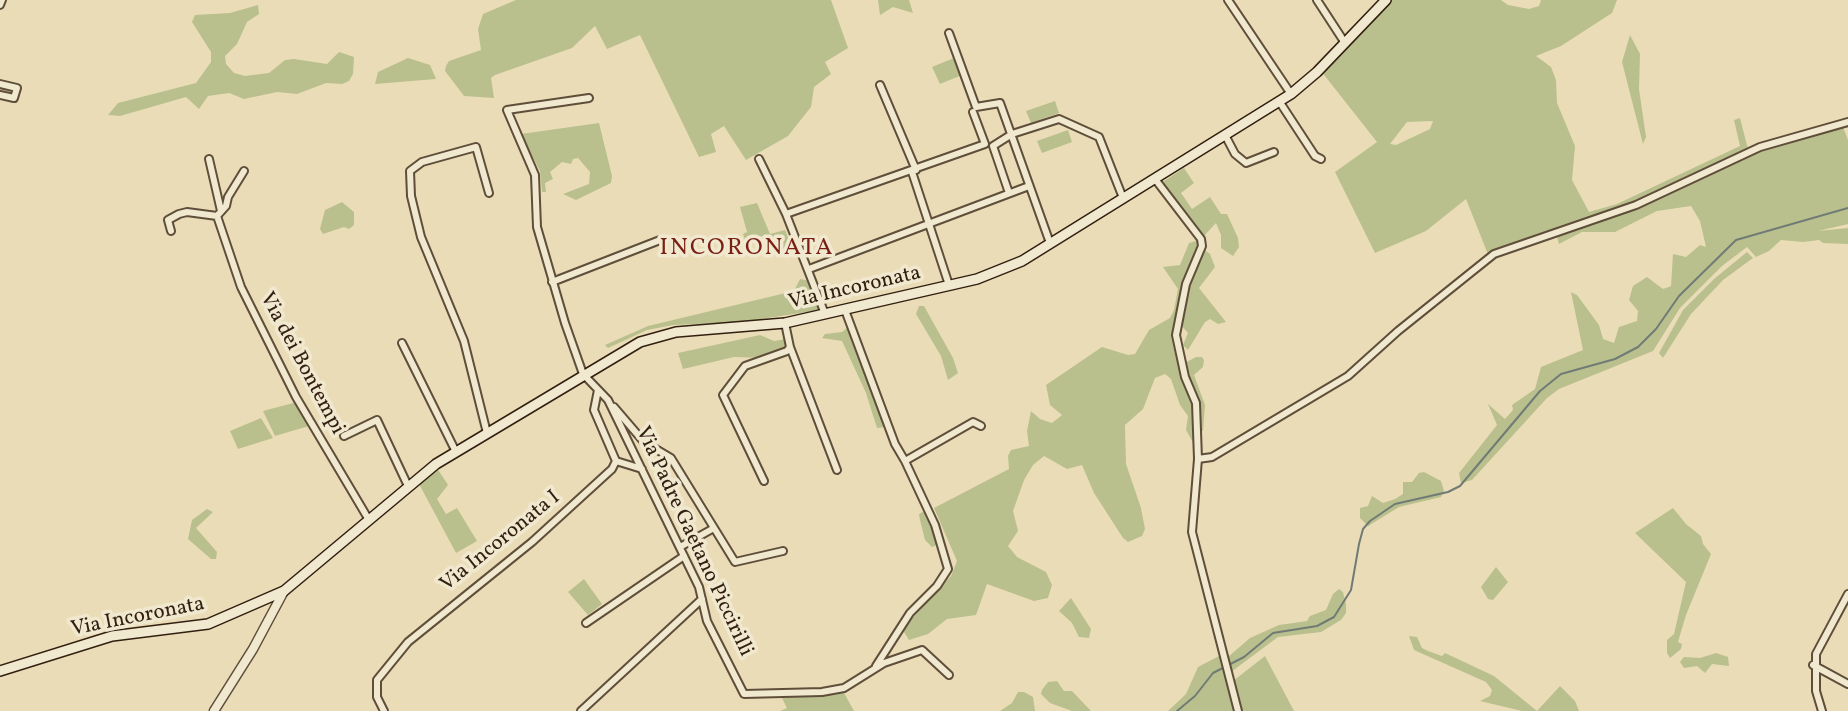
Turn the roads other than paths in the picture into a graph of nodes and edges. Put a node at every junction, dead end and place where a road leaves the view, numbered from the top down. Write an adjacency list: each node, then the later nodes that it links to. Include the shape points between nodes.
1 (2, 0): 5 (street)
2 (1228, 0): 10 (street)
3 (1317, 0): 7 (street)
4 (1386, 0): 7 (main road, Via Incoronata)
5 (0, 5)
6 (948, 33): 16 (street, via 976,107 1000,103)
7 (1345, 43): 10 (main road, Via Incoronata)
8 (0, 84): 11 (street, via 17,88 14,98)
9 (880, 85): 23 (street)
10 (1291, 94): 13 (main road, Via Incoronata)
11 (0, 95)
12 (589, 98): 36 (street, via 507,110 536,175 537,228)
13 (1279, 101): 17 (main road, Via Incoronata); 21 (street)
14 (973, 112): 23 (street, via 985,144)
15 (1848, 122): 50 (street, via 1760,148 1636,205 1494,254 1348,376 1212,457)
16 (1012, 134): 25 (street); 27 (street, via 993,146); 28 (street, via 1059,119 1096,135)
17 (1225, 135): 18 (street, via 1246,163); 24 (main road, Via Incoronata)
18 (1274, 152)
19 (209, 159): 29 (street, Via dei Bontempi)
20 (759, 159): 30 (street)
21 (1321, 159)
22 (244, 171): 29 (street)
23 (914, 171): 30 (street); 31 (street)
24 (1155, 178): 28 (main road, Via Incoronata); 50 (street, via 1201,239 1175,335 1196,403)
25 (1029, 186): 27 (street); 34 (street)
26 (489, 193): 47 (street, via 477,147 422,162 410,171 421,237 464,341)
27 (1009, 193): 31 (street)
28 (1123, 198): 34 (main road, Via Incoronata)
29 (219, 214): 32 (street, via 179,214 168,220); 57 (street, Via dei Bontempi, via 242,287 296,397)
30 (786, 214): 35 (street)
31 (930, 223): 35 (street); 37 (street)
32 (171, 231)
33 (660, 240): 36 (street)
34 (1050, 243): 37 (main road, Via Incoronata, via 1022,261)
35 (809, 269): 39 (street)
36 (552, 282): 43 (street)
37 (949, 285): 38 (main road, Via Incoronata)
38 (845, 310): 39 (main road, Via Incoronata); 52 (street)
39 (825, 314): 40 (main road, Via Incoronata)
40 (785, 323): 42 (street); 43 (main road, Via Incoronata, via 658,336)
41 (401, 343): 49 (street)
42 (790, 347): 54 (street); 55 (street, via 783,354 745,366 723,395)
43 (583, 374): 44 (street, Via Padre Gaetano Piccirilli); 47 (main road, Via Incoronata)
44 (598, 390): 45 (street, Via Padre Gaetano Piccirilli); 51 (street, via 594,410)
45 (608, 400): 53 (street, Via Padre Gaetano Piccirilli); 58 (street, via 644,442 671,458)
46 (981, 426): 52 (street, via 973,422)
47 (486, 433): 49 (main road, Via Incoronata)
48 (344, 436): 56 (street, via 377,420)
49 (456, 452): 56 (main road, Via Incoronata)
50 (1198, 459): 74 (street, via 1192,532)
51 (616, 461): 53 (street); 72 (street, Via Incoronata I, via 601,483 408,642 377,680 377,697)
52 (905, 461): 67 (street, via 935,525 948,569 910,613)
53 (642, 469): 59 (street, Via Padre Gaetano Piccirilli)
54 (837, 470)
55 (764, 481)
56 (408, 486): 57 (main road, Via Incoronata)
57 (369, 520): 62 (main road, Via Incoronata)
58 (714, 528): 59 (street); 60 (street, via 738,563)
59 (680, 547): 61 (street, Via Padre Gaetano Piccirilli)
60 (783, 551)
61 (684, 556): 64 (street, Via Padre Gaetano Piccirilli); 65 (street)
62 (284, 590): 68 (main road, Via Incoronata, via 208,624 112,636); 71 (street)
63 (1848, 594): 66 (street)
64 (702, 599): 67 (street, Via Padre Gaetano Piccirilli, via 707,621 744,694 833,691); 73 (street)
65 (586, 623)
66 (1813, 665): 70 (street); 75 (street)
67 (874, 668): 69 (street, via 922,650)
68 (0, 671)
69 (949, 674)
70 (1848, 684)
71 (214, 711)
72 (384, 711)
73 (581, 711)
74 (1238, 711)
75 (1822, 711)

